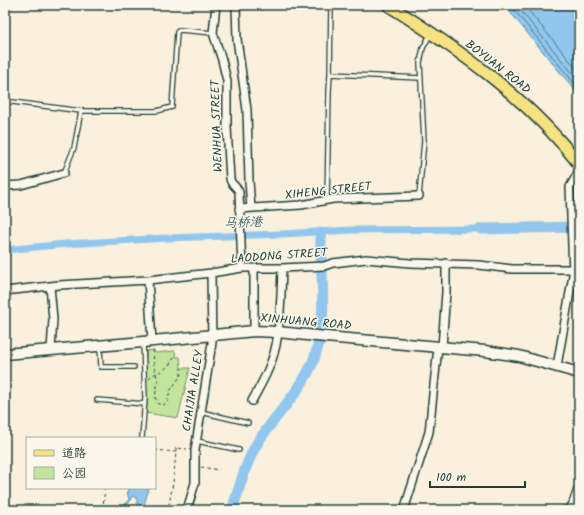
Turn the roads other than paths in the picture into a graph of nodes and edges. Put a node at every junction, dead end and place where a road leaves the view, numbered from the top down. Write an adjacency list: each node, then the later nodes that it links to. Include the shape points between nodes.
1 (216, 5): 6 (street, WENHUA STREET)
2 (236, 5): 19 (street, via 237,39 247,110)
3 (331, 5): 8 (lane)
4 (388, 5): 7 (main road, BOYUAN ROAD)
5 (401, 5): 12 (main road, BOYUAN ROAD, via 488,64 530,100)
6 (213, 33): 11 (lane, via 180,30 177,32 172,107 157,111); 20 (street, WENHUA STREET, via 227,81 230,179 238,189)
7 (431, 33): 9 (lane, via 421,55); 13 (main road, BOYUAN ROAD, via 520,100)
8 (330, 74): 9 (lane); 18 (lane)
9 (421, 78): 17 (lane, via 424,141)
10 (5, 101): 11 (lane)
11 (81, 111): 15 (lane, via 74,148)
12 (579, 152)
13 (579, 164)
14 (579, 171): 25 (street, via 570,187)
15 (64, 173): 16 (street, via 21,185)
16 (5, 186)
17 (418, 196): 18 (street, XIHENG STREET)
18 (327, 200): 19 (street, XIHENG STREET, via 301,205)
19 (251, 208): 20 (street, XIHENG STREET)
20 (239, 209): 22 (street, WENHUA STREET)
21 (446, 263): 23 (street, LAODONG STREET, via 366,259 321,266); 25 (street, LAODONG STREET, via 512,270); 35 (street, via 446,292)
22 (242, 268): 24 (street, LAODONG STREET); 26 (street, LAODONG STREET)
23 (282, 268): 24 (street, LAODONG STREET); 31 (street)
24 (254, 269): 30 (street)
25 (576, 269): 38 (street)
26 (211, 273): 27 (street, LAODONG STREET); 32 (street, CHAIJIA ALLEY)
27 (148, 280): 28 (street, LAODONG STREET); 33 (street)
28 (50, 286): 29 (street, LAODONG STREET); 36 (street, via 53,319)
29 (5, 291)
30 (254, 331): 31 (street, XINHUANG ROAD); 32 (street, XINHUANG ROAD)
31 (278, 332): 35 (street, XINHUANG ROAD); 42 (street, via 269,365)
32 (212, 335): 33 (street, XINHUANG ROAD); 44 (street, CHAIJIA ALLEY)
33 (148, 342): 34 (street, XINHUANG ROAD); 43 (lane)
34 (100, 346): 36 (street, XINHUANG ROAD); 39 (lane, via 101,367)
35 (440, 347): 38 (street, XINHUANG ROAD, via 501,353); 53 (street, via 429,432)
36 (51, 350): 37 (street, XINHUANG ROAD)
37 (5, 354)
38 (557, 366): 40 (street, XINHUANG ROAD)
39 (134, 367)
40 (579, 373)
41 (97, 400): 43 (lane)
42 (252, 401)
43 (145, 404): 46 (lane)
44 (201, 412): 45 (lane); 47 (street, CHAIJIA ALLEY)
45 (248, 423)
46 (142, 437)
47 (197, 441): 48 (lane); 52 (street, CHAIJIA ALLEY, via 194,489)
48 (239, 450)
49 (579, 481): 51 (lane)
50 (579, 500): 51 (street)
51 (568, 509)
52 (187, 510)
53 (404, 510)

